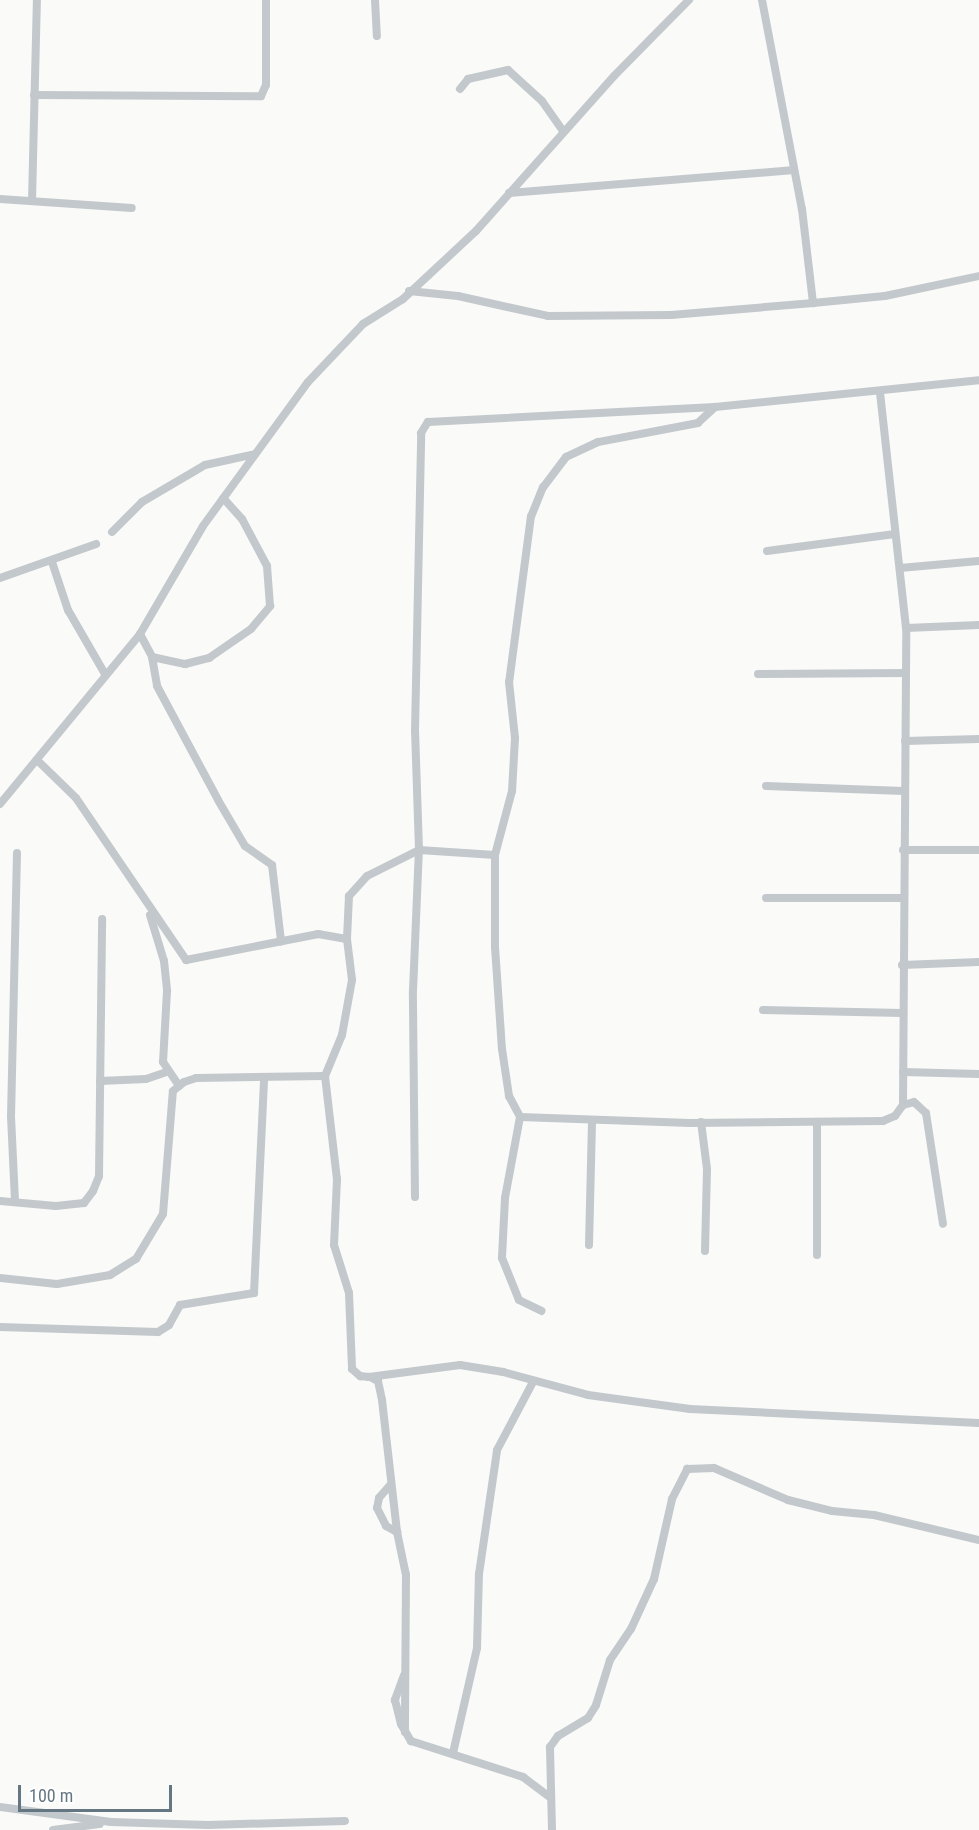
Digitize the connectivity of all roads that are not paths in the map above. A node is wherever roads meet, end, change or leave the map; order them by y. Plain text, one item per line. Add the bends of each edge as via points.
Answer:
1 (37, 0) edge
2 (266, 0) edge
3 (375, 0) edge
4 (689, 0) edge
5 (762, 0) edge
6 (377, 36) dead end
7 (460, 89) dead end
8 (34, 94) junction
9 (563, 131) junction
10 (794, 170) junction
11 (509, 193) junction
12 (0, 199) edge
13 (32, 201) junction
14 (132, 208) dead end
15 (979, 276) edge
16 (409, 291) junction
17 (813, 303) junction
18 (979, 380) edge
19 (880, 391) junction
20 (715, 407) junction
21 (255, 454) junction
22 (223, 498) junction
23 (112, 532) dead end
24 (895, 534) junction
25 (96, 544) dead end
26 (767, 551) dead end
27 (979, 561) edge
28 (52, 562) junction
29 (900, 568) junction
30 (0, 578) edge
31 (979, 625) edge
32 (906, 628) junction
33 (140, 634) junction
34 (152, 657) junction
35 (105, 674) junction
36 (758, 674) dead end
37 (906, 674) junction
38 (979, 740) edge
39 (905, 741) junction
40 (37, 760) junction
41 (766, 786) dead end
42 (904, 790) junction
43 (0, 804) edge
44 (419, 850) junction
45 (903, 850) junction
46 (979, 850) edge
47 (17, 853) dead end
48 (495, 855) junction
49 (143, 897) junction
50 (766, 898) dead end
51 (903, 898) junction
52 (102, 920) dead end
53 (346, 939) junction
54 (281, 941) junction
55 (979, 962) edge
56 (902, 965) junction
57 (763, 1010) dead end
58 (902, 1013) junction
59 (166, 1072) junction
60 (903, 1072) junction
61 (979, 1074) edge
62 (325, 1076) junction
63 (264, 1077) junction
64 (100, 1081) junction
65 (179, 1086) junction
66 (903, 1105) junction
67 (520, 1118) junction
68 (592, 1122) junction
69 (701, 1122) junction
70 (817, 1123) junction
71 (415, 1197) dead end
72 (0, 1201) edge
73 (15, 1201) junction
74 (943, 1224) dead end
75 (589, 1245) dead end
76 (705, 1251) dead end
77 (817, 1255) dead end
78 (0, 1278) edge
79 (542, 1311) dead end
80 (0, 1328) edge
81 (369, 1377) junction
82 (533, 1382) junction
83 (979, 1423) edge
84 (391, 1484) junction
85 (397, 1532) junction
86 (979, 1540) edge
87 (453, 1753) junction
88 (551, 1798) junction
89 (0, 1807) edge
90 (345, 1821) dead end
91 (111, 1822) junction
92 (53, 1830) edge
93 (552, 1830) edge

1 - 8 street
2 - 8 street via 266,85 261,96
3 - 6 street
4 - 9 street
5 - 10 street
7 - 9 street via 468,79 508,70 542,101
8 - 13 street
9 - 11 street
10 - 11 street
10 - 17 street
11 - 16 street via 476,231
12 - 13 street
13 - 14 street
15 - 17 street via 885,296
16 - 17 street via 458,296 549,316 671,315
16 - 21 street via 363,324 323,365
18 - 19 street
19 - 20 street via 807,395
19 - 24 street
20 - 44 street via 428,422 421,433 415,731
20 - 48 street via 698,423 598,442 566,457 543,487 531,516 525,552 509,682 515,738 512,791
21 - 22 street
21 - 23 street via 206,465 142,502
22 - 33 street
22 - 34 street via 242,519 267,566 270,606 251,629 209,658 185,664
24 - 26 street
24 - 29 street
25 - 28 street
27 - 29 street
28 - 30 street
28 - 35 street via 68,610
29 - 32 street
31 - 32 street
32 - 37 street
33 - 34 street
33 - 35 street
34 - 54 street via 157,686 218,800 245,846 272,865
35 - 40 street
36 - 37 street
37 - 39 street
38 - 39 street
39 - 42 street
40 - 43 street
40 - 49 street via 76,798
41 - 42 street
42 - 45 street
44 - 48 street
44 - 53 street via 357,883 349,896
44 - 71 street via 413,991
45 - 46 street
45 - 51 street
47 - 73 street via 11,1117
48 - 67 street via 501,1040 509,1096
49 - 54 street via 186,960
49 - 59 street via 164,961 167,990 162,1048
50 - 51 street
51 - 56 street
52 - 64 street
53 - 54 street via 318,934
53 - 62 street via 352,980 342,1035
55 - 56 street
56 - 58 street
57 - 58 street
58 - 60 street
59 - 64 street via 146,1079
59 - 65 street
60 - 61 street
60 - 66 street
62 - 63 street
62 - 81 street via 337,1179 334,1245 348,1293 349,1355 352,1369
63 - 65 street via 196,1078
63 - 80 street via 254,1293 180,1305 169,1325 158,1332
64 - 73 street via 99,1176 93,1191 84,1203 56,1206
65 - 78 street via 173,1091 163,1214 136,1259 110,1275 57,1284
66 - 70 street via 883,1121
66 - 74 street via 914,1102 926,1113
67 - 68 street
67 - 79 street via 505,1198 502,1258 519,1300
68 - 69 street
68 - 75 street
69 - 70 street
69 - 76 street via 707,1169
70 - 77 street
72 - 73 street
81 - 82 street via 460,1365
81 - 84 street via 378,1381
82 - 83 street via 588,1395 690,1409
82 - 87 street via 497,1450 479,1574 477,1648
84 - 85 street
84 - 85 street via 379,1498 377,1508 386,1526
85 - 87 street via 406,1575 405,1732 411,1741
86 - 88 street via 788,1500 714,1468 687,1469 672,1499 654,1579 631,1629 610,1660 596,1705 588,1718 558,1736 549,1747
87 - 88 street via 523,1777
88 - 93 street
89 - 91 street
90 - 91 street via 208,1825
91 - 92 street

